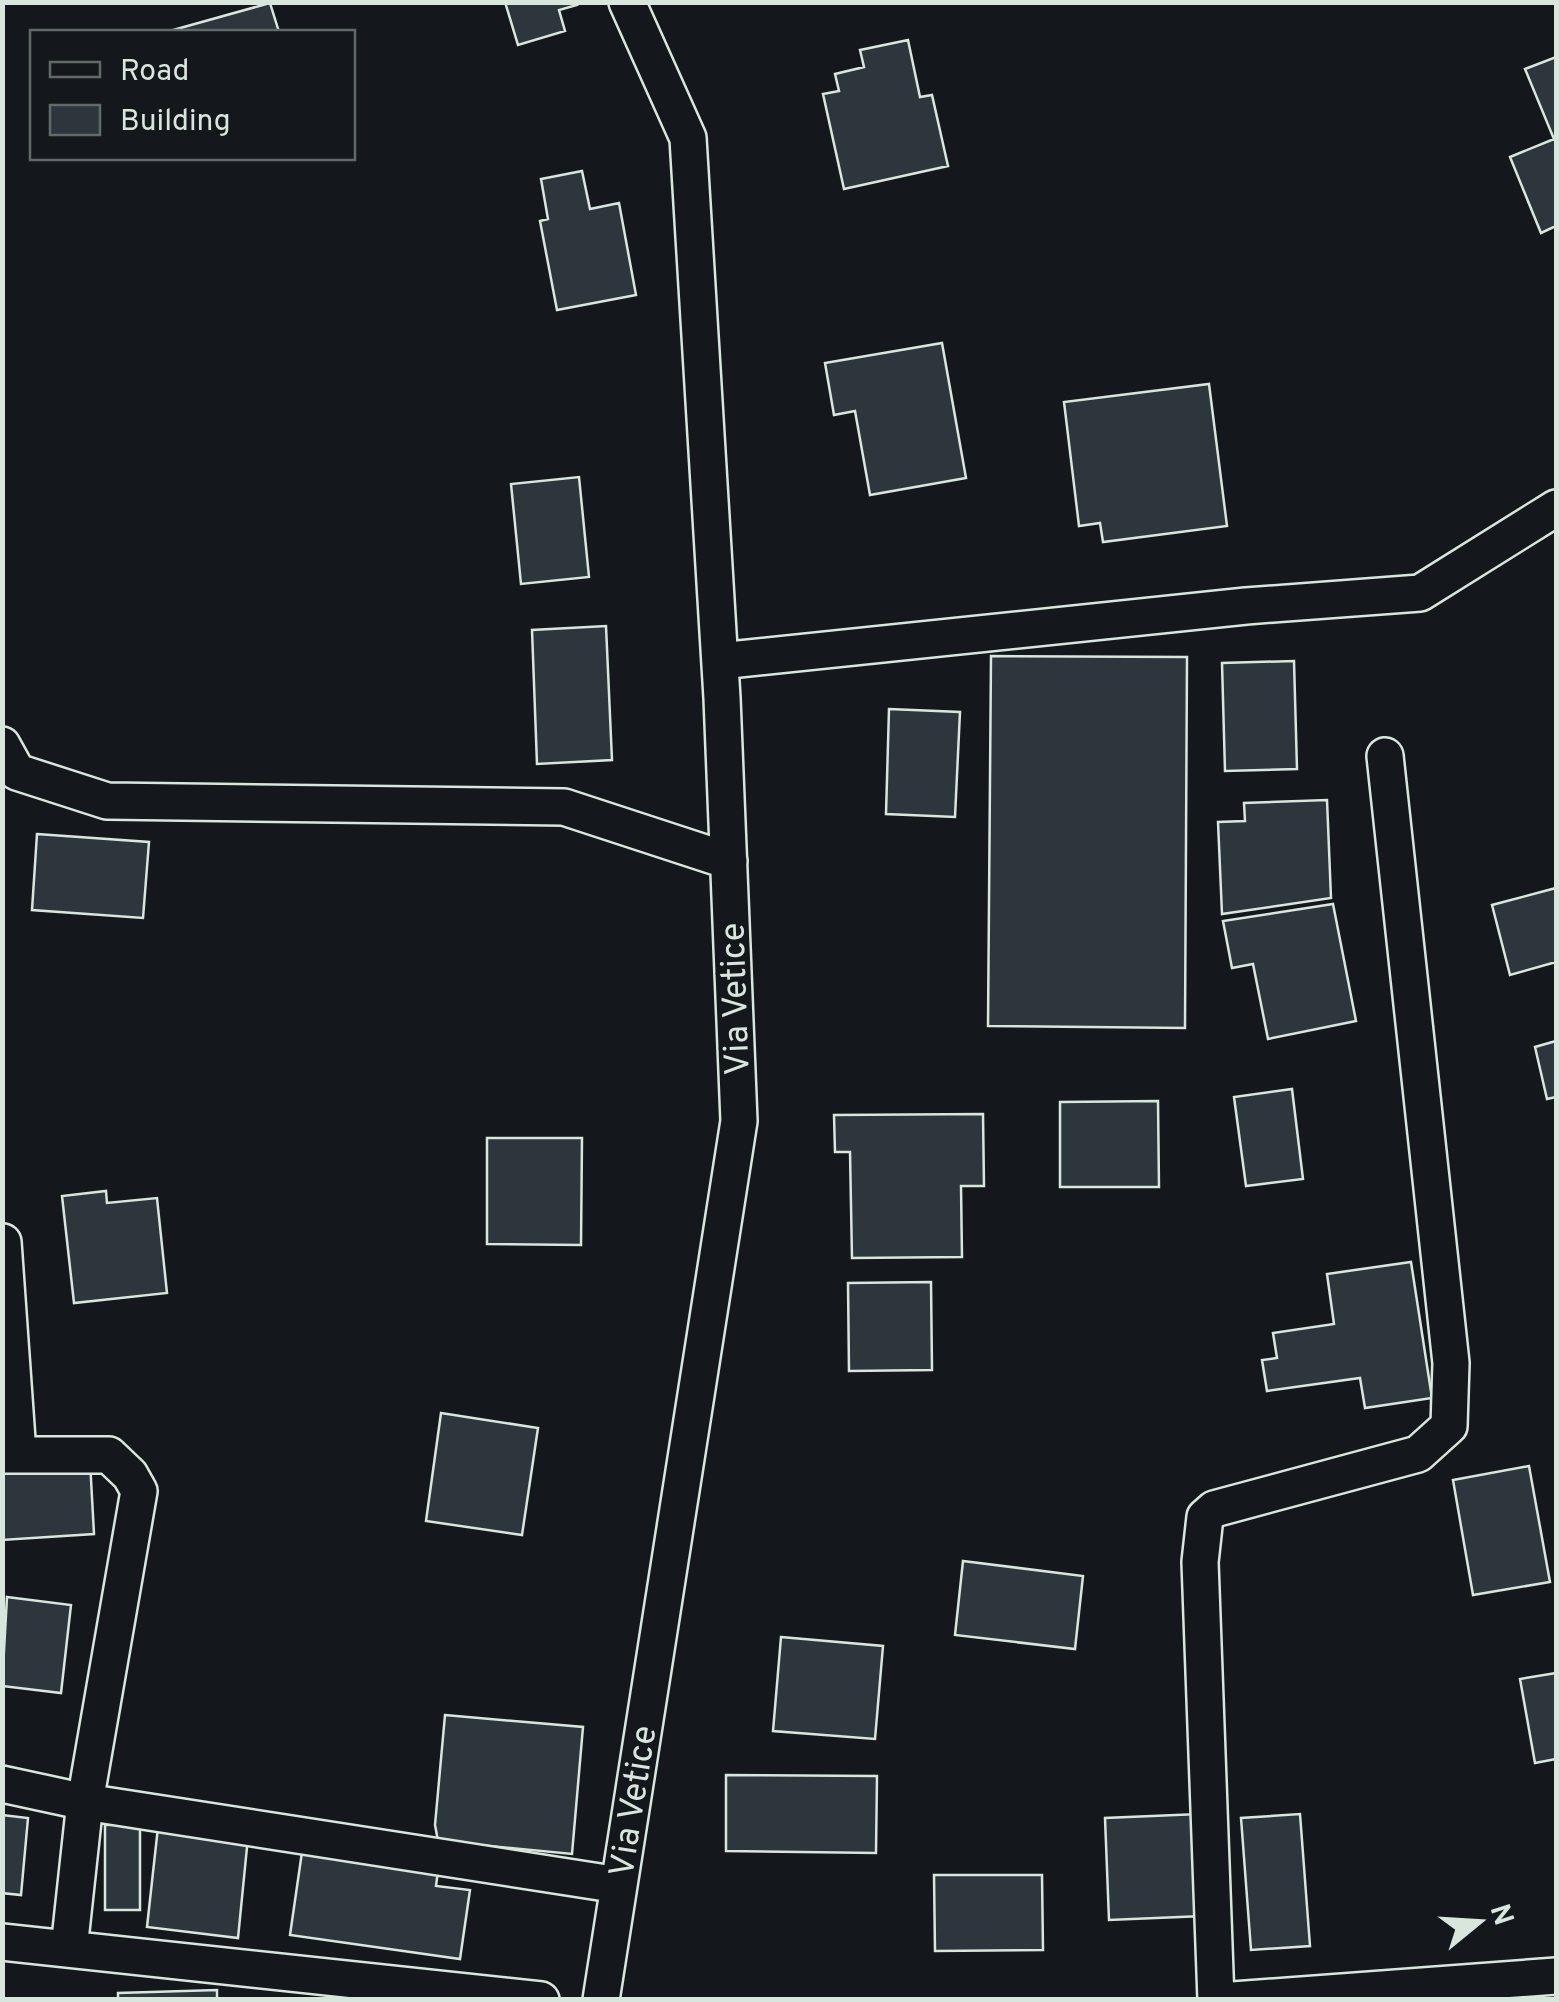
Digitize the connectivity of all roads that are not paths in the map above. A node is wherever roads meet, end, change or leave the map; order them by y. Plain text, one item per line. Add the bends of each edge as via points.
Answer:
1 (627, 2) edge
2 (1556, 508) edge
3 (720, 661) junction
4 (2, 744) edge
5 (1385, 756) dead end
6 (729, 861) junction
7 (3, 1242) edge
8 (10, 1455) edge
9 (2, 1784) edge
10 (85, 1802) junction
11 (619, 1885) junction
12 (2, 1942) edge
13 (69, 1950) junction
14 (1556, 1976) edge
15 (541, 2000) edge
16 (601, 2000) edge
17 (1216, 2000) edge
18 (1233, 2000) edge

1 - 3 street, Via Vetice via 688,138
2 - 3 street via 1420,594
3 - 6 street, Via Vetice
4 - 6 street via 17,772 106,801 564,807
5 - 17 street via 1451,1363 1449,1426 1418,1454 1214,1509 1205,1517 1200,1562
6 - 11 street, Via Vetice via 740,1121
7 - 8 street
8 - 10 street via 109,1455 139,1491
9 - 10 street
10 - 11 street
10 - 13 street
11 - 16 street, Via Vetice
12 - 13 street
13 - 15 street
14 - 18 street

